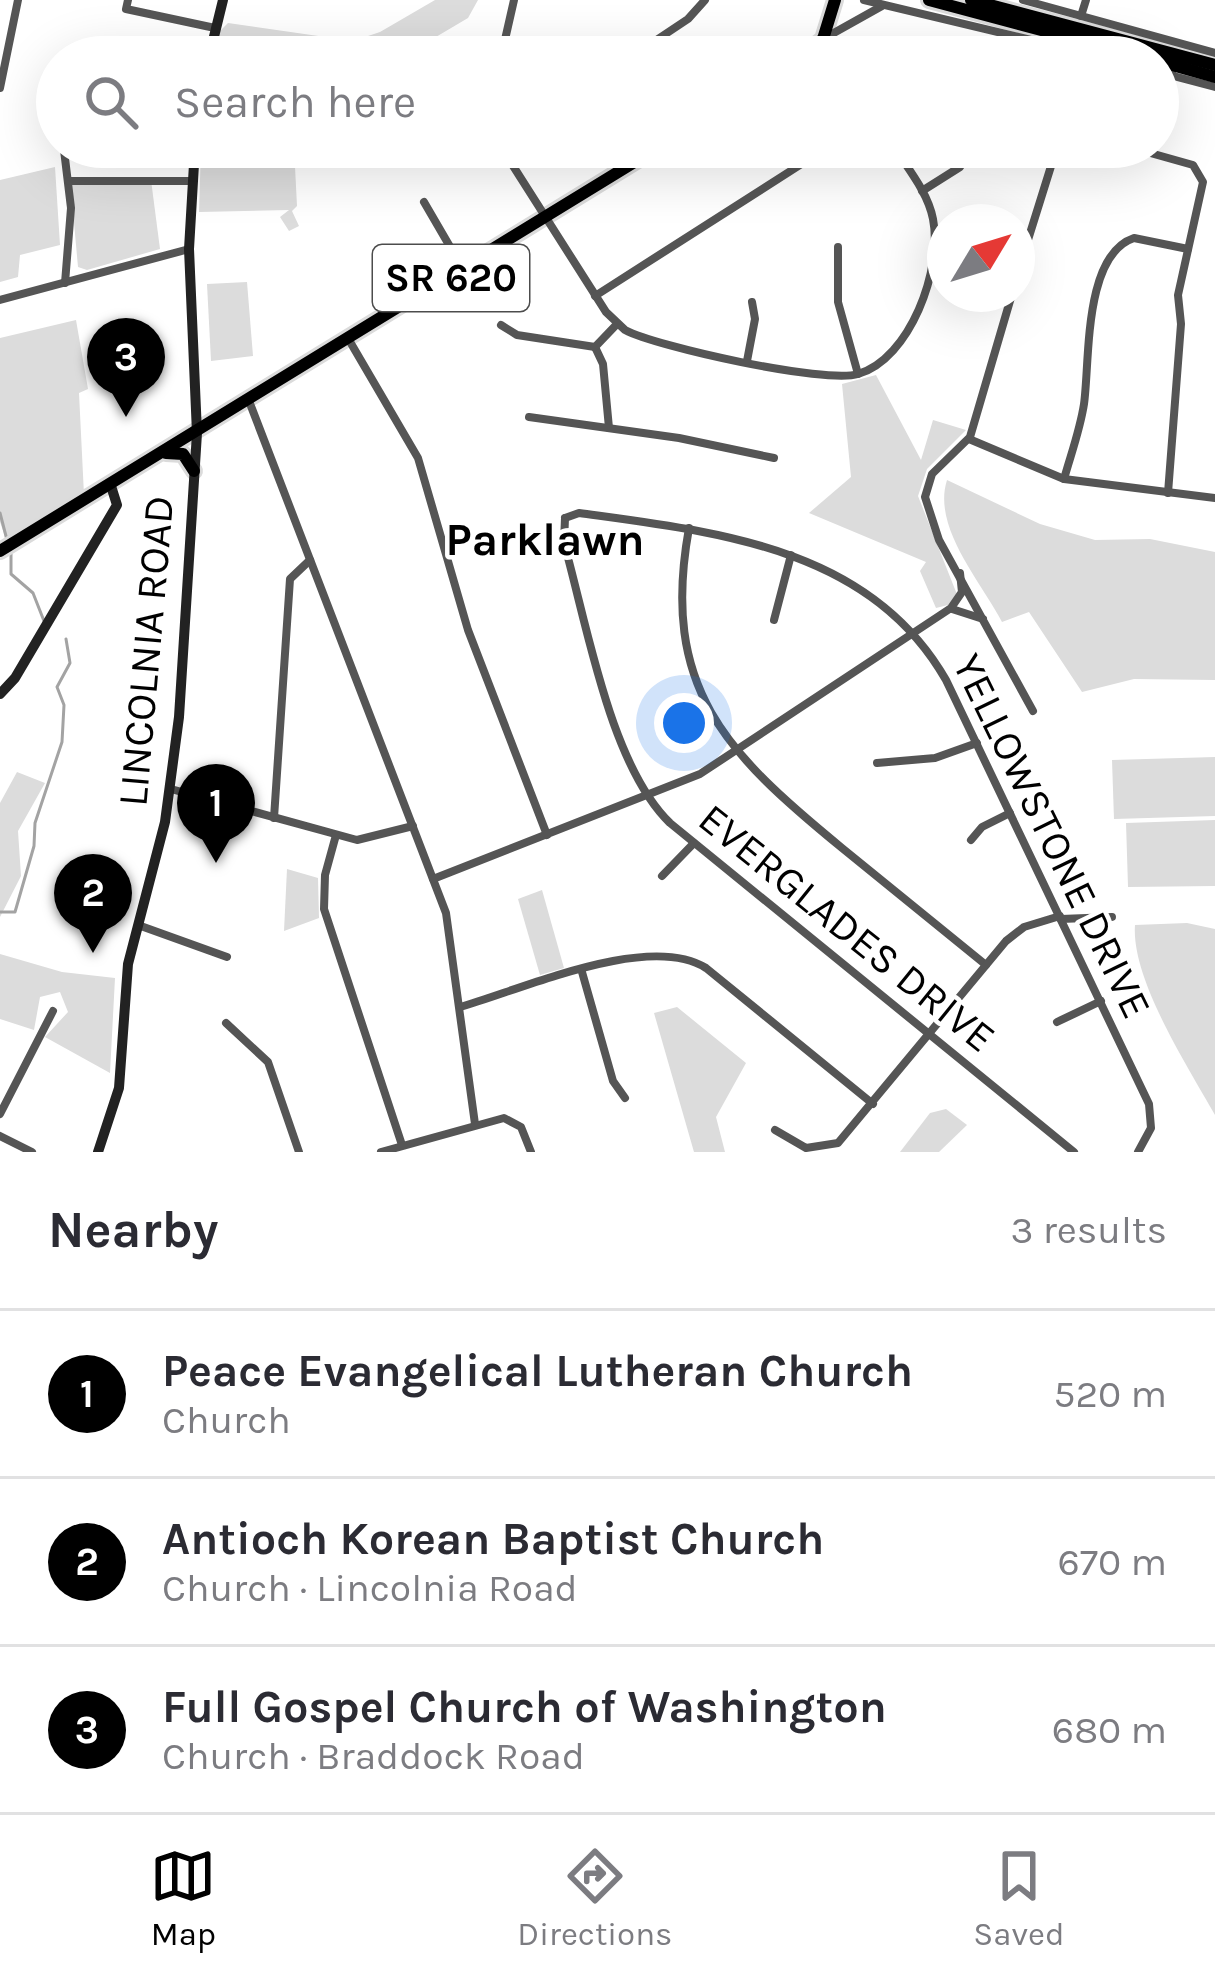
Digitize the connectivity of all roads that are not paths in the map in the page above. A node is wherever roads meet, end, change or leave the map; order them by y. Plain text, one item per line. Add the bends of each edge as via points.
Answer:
1 (18, 0) edge
2 (128, 0) edge
3 (223, 0) edge
4 (514, 0) edge
5 (705, 0) edge
6 (835, 0) edge
7 (864, 0) edge
8 (929, 0) edge
9 (971, 0) edge
10 (1023, 0) edge
11 (1072, 0) edge
12 (1086, 0) edge
13 (884, 5) junction
14 (1072, 21) junction
15 (215, 28) junction
16 (213, 36) edge
17 (506, 36) edge
18 (663, 36) edge
19 (824, 36) edge
20 (828, 36) edge
21 (1014, 36) edge
22 (1102, 36) edge
23 (1107, 36) edge
24 (1141, 36) edge
25 (1179, 44) edge
26 (1215, 52) edge
27 (1179, 65) edge
28 (1215, 65) edge
29 (1179, 66) edge
30 (1179, 68) edge
31 (1215, 77) edge
32 (1215, 87) edge
33 (0, 88) edge
34 (1179, 162) edge
35 (67, 168) edge
36 (194, 168) edge
37 (514, 168) edge
38 (626, 168) edge
39 (796, 168) edge
40 (907, 168) edge
41 (958, 168) edge
42 (1050, 168) edge
43 (69, 181) junction
44 (192, 181) junction
45 (922, 191) junction
46 (424, 202) dead end
47 (927, 204) edge
48 (1035, 210) edge
49 (547, 219) junction
50 (838, 247) dead end
51 (190, 249) junction
52 (1189, 249) junction
53 (464, 270) junction
54 (927, 277) edge
55 (65, 283) junction
56 (596, 296) junction
57 (0, 300) edge
58 (752, 302) dead end
59 (1007, 312) edge
60 (617, 324) junction
61 (501, 325) dead end
62 (349, 340) junction
63 (595, 347) junction
64 (747, 361) junction
65 (858, 374) junction
66 (249, 401) junction
67 (529, 417) dead end
68 (609, 428) junction
69 (196, 433) junction
70 (969, 439) junction
71 (159, 456) junction
72 (774, 458) dead end
73 (194, 471) junction
74 (1064, 479) junction
75 (111, 486) junction
76 (1168, 494) junction
77 (1215, 498) edge
78 (554, 509) dead end
79 (565, 518) junction
80 (689, 528) junction
81 (2, 552) edge
82 (791, 555) junction
83 (310, 560) junction
84 (960, 573) junction
85 (945, 611) junction
86 (774, 620) dead end
87 (990, 627) junction
88 (912, 631) junction
89 (0, 694) edge
90 (1033, 711) dead end
91 (977, 743) junction
92 (735, 751) junction
93 (877, 763) dead end
94 (171, 790) junction
95 (646, 797) junction
96 (1010, 813) junction
97 (274, 818) junction
98 (413, 826) junction
99 (336, 835) junction
100 (547, 835) junction
101 (971, 840) dead end
102 (694, 843) junction
103 (662, 876) dead end
104 (433, 879) junction
105 (1060, 917) junction
106 (1112, 917) dead end
107 (137, 925) junction
108 (226, 957) dead end
109 (986, 965) junction
110 (582, 972) junction
111 (1101, 1001) junction
112 (460, 1007) junction
113 (53, 1011) dead end
114 (1057, 1022) dead end
115 (226, 1023) dead end
116 (930, 1035) junction
117 (625, 1098) dead end
118 (873, 1104) junction
119 (0, 1114) edge
120 (475, 1124) junction
121 (775, 1130) dead end
122 (0, 1136) edge
123 (402, 1145) junction
124 (32, 1152) edge
125 (98, 1152) edge
126 (299, 1152) edge
127 (381, 1152) edge
128 (531, 1152) edge
129 (1074, 1152) edge
130 (1138, 1152) edge

1 - 33 street
2 - 15 street via 126,9 140,14
3 - 15 main road
4 - 17 street
5 - 18 street
6 - 19 main road
7 - 13 street
8 - 14 main road
9 - 14 main road
10 - 14 street
11 - 14 street
12 - 14 street
13 - 20 street
13 - 21 street
14 - 22 main road
14 - 23 main road
14 - 24 street
15 - 16 main road
25 - 26 street
27 - 28 main road
29 - 31 main road
30 - 32 street
34 - 52 street via 1201,172 1204,182
35 - 43 street
36 - 44 main road, LINCOLNIA ROAD
37 - 49 street
38 - 49 main road, SR 620
39 - 56 street
40 - 45 street
41 - 45 street
42 - 48 street
43 - 44 street
43 - 55 street
44 - 51 main road, LINCOLNIA ROAD
45 - 47 street
46 - 53 street
49 - 53 main road, SR 620
49 - 56 street
50 - 65 street via 838,302
51 - 55 street
51 - 69 main road, LINCOLNIA ROAD
52 - 74 street via 1133,238 1110,255 1087,336 1084,401
52 - 76 street via 1178,295
53 - 62 main road, SR 620
54 - 65 street via 910,331 888,358
55 - 57 street
56 - 60 street
58 - 64 street
59 - 70 street
60 - 63 street
60 - 64 street via 645,339
61 - 63 street
62 - 66 main road, SR 620
62 - 100 street via 418,458 468,630
63 - 68 street
64 - 65 street via 823,377
66 - 69 main road, SR 620
66 - 83 street
67 - 68 street
68 - 72 street
69 - 71 main road, SR 620
69 - 73 main road, LINCOLNIA ROAD
70 - 74 street
70 - 84 street via 926,487 934,529
71 - 73 main road via 179,452
71 - 75 main road, SR 620
73 - 94 main road, LINCOLNIA ROAD
74 - 76 street
75 - 81 main road, SR 620
75 - 89 main road via 117,505
76 - 77 street
78 - 79 street
79 - 80 street, YELLOWSTONE DRIVE via 579,513
79 - 95 street, EVERGLADES DRIVE via 564,543 611,707
80 - 82 street, YELLOWSTONE DRIVE
80 - 92 street via 681,625 705,701
82 - 86 street
82 - 88 street, YELLOWSTONE DRIVE via 858,586
83 - 97 street via 290,579
83 - 98 street
84 - 85 street via 959,598
84 - 87 street
85 - 87 street via 968,610
85 - 88 street
87 - 90 street
88 - 91 street, YELLOWSTONE DRIVE
88 - 92 street
91 - 93 street via 935,758
91 - 96 street, YELLOWSTONE DRIVE
92 - 95 street
92 - 109 street
94 - 97 street
94 - 107 main road, LINCOLNIA ROAD
95 - 100 street
95 - 102 street, EVERGLADES DRIVE
96 - 101 street
96 - 105 street, YELLOWSTONE DRIVE
97 - 99 street
98 - 99 street via 367,840
98 - 104 street
99 - 123 street via 324,909
100 - 104 street
102 - 103 street
102 - 116 street, EVERGLADES DRIVE
104 - 112 street via 451,931
105 - 106 street
105 - 109 street via 1024,927
105 - 111 street, YELLOWSTONE DRIVE
107 - 108 street
107 - 125 main road, LINCOLNIA ROAD via 119,1088
109 - 116 street
110 - 112 street
110 - 117 street
110 - 118 street via 656,953 698,963
111 - 114 street
111 - 130 street, YELLOWSTONE DRIVE via 1151,1112
112 - 120 street
113 - 119 street
115 - 126 street via 268,1062
116 - 118 street
116 - 129 street, EVERGLADES DRIVE
118 - 121 street via 846,1137 822,1149 798,1146
120 - 123 street
120 - 128 street via 513,1121
122 - 124 street
123 - 127 street

